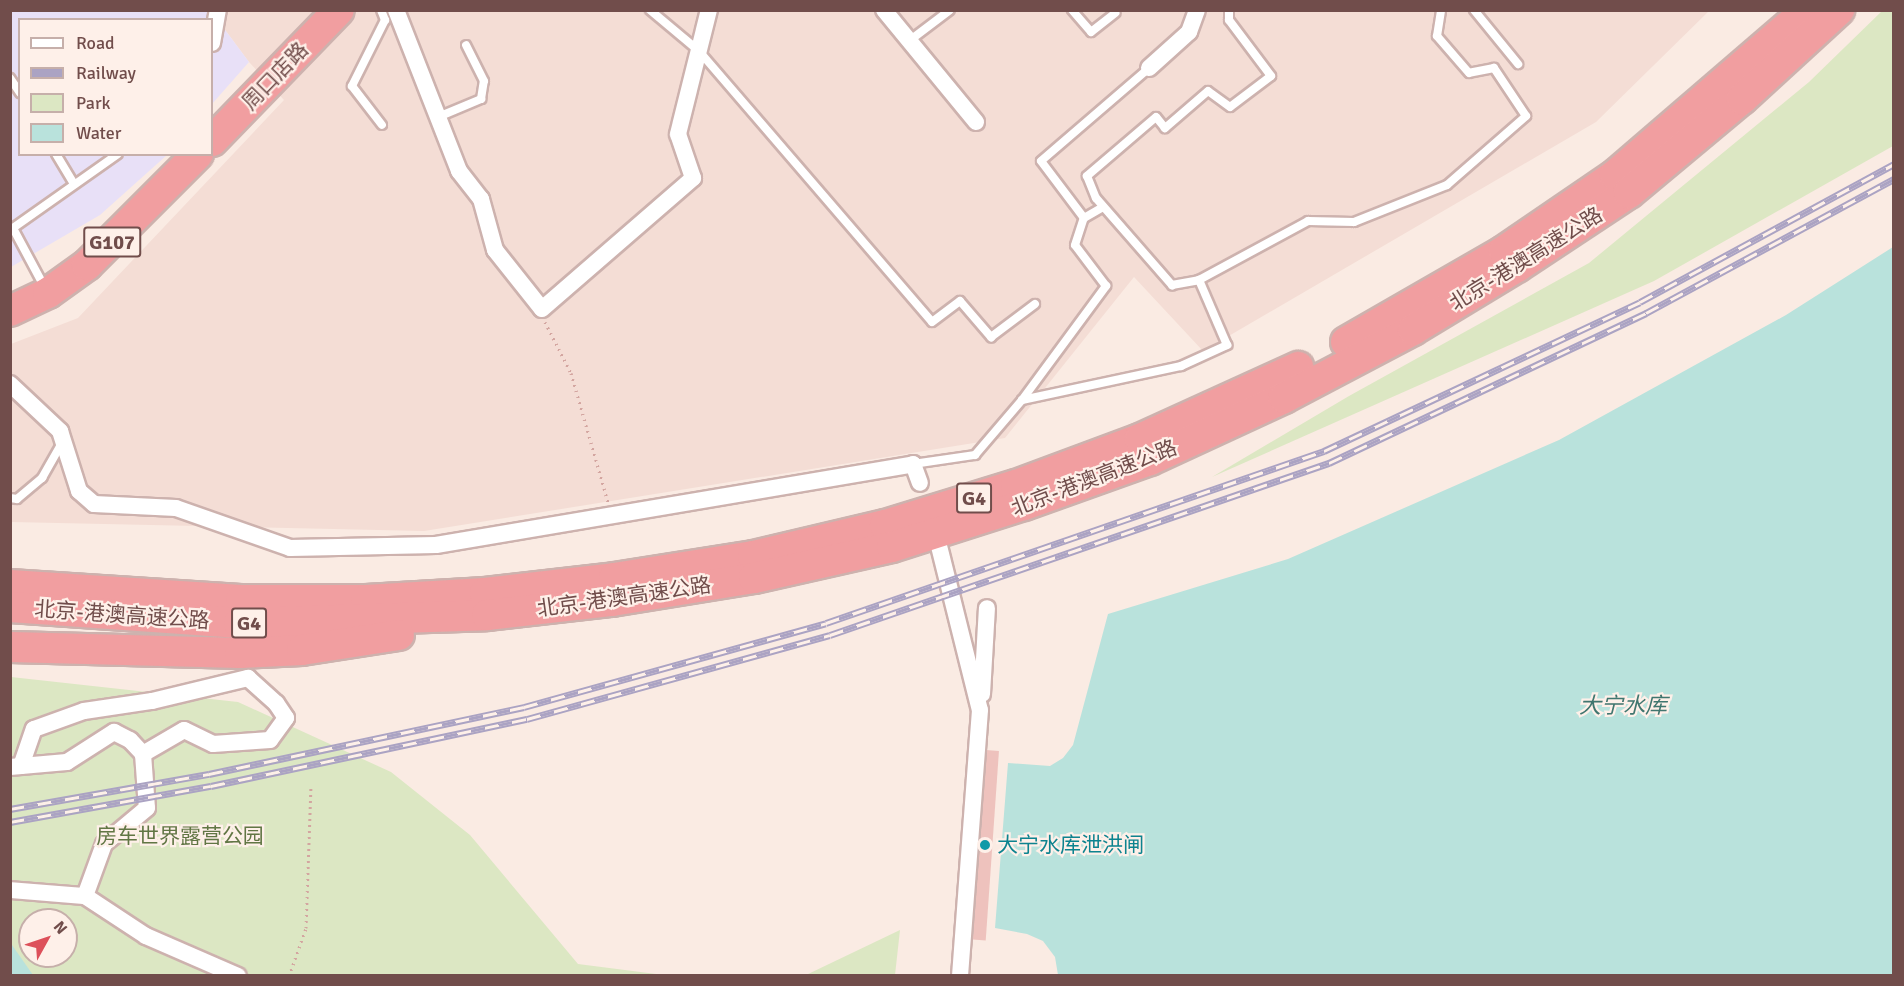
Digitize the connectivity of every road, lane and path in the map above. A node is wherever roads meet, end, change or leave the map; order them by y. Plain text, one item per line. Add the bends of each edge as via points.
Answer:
1 (218, 10) edge
2 (339, 10) edge
3 (381, 10) edge
4 (396, 10) edge
5 (650, 10) edge
6 (709, 10) edge
7 (884, 10) edge
8 (950, 10) edge
9 (1072, 10) edge
10 (1197, 10) edge
11 (1229, 10) edge
12 (1442, 10) edge
13 (1474, 10) edge
14 (1807, 10) edge
15 (1839, 10) edge
16 (1115, 12) dead end
17 (213, 38) edge
18 (909, 41) junction
19 (466, 45) dead end
20 (699, 51) junction
21 (1518, 64) dead end
22 (1149, 68) joint
23 (438, 117) junction
24 (976, 122) dead end
25 (382, 125) dead end
26 (213, 140) edge
27 (57, 156) edge
28 (115, 156) edge
29 (196, 156) edge
30 (74, 184) junction
31 (1103, 207) junction
32 (1084, 218) junction
33 (1199, 280) junction
34 (48, 293) junction
35 (1035, 304) dead end
36 (542, 309) junction
37 (10, 311) edge
38 (10, 384) edge
39 (1023, 400) junction
40 (63, 441) junction
41 (913, 464) junction
42 (920, 483) dead end
43 (10, 498) edge
44 (613, 515) junction
45 (939, 546) dead end
46 (10, 585) edge
47 (10, 607) edge
48 (987, 608) dead end
49 (487, 615) junction
50 (10, 647) edge
51 (981, 710) junction
52 (143, 754) junction
53 (16, 767) edge
54 (311, 785) dead end
55 (10, 890) edge
56 (85, 896) junction
57 (238, 975) edge
58 (289, 975) edge
59 (960, 975) edge

1 - 17 street
2 - 26 highway, 周口店路
3 - 25 lane via 385,20 352,86
4 - 23 street
5 - 20 lane
6 - 20 street
7 - 18 street
8 - 18 lane
9 - 16 lane via 1091,32
10 - 22 street via 1189,32
11 - 31 lane via 1229,20 1271,76 1230,107 1208,91 1165,128 1156,117 1087,176
12 - 33 lane via 1437,36 1469,73 1494,68 1526,116 1447,185 1354,222 1308,221
13 - 21 lane
14 - 46 highway, 北京-港澳高速公路 / G4 via 1615,175 1504,251 1273,380 1140,439 1016,485 885,525 753,556 485,593 366,600 241,600
15 - 49 highway, 北京-港澳高速公路 / G4 via 1742,99 1629,193 1517,267 1413,330 1284,398 1150,460 1024,506 892,547 754,578 612,601
18 - 24 street
19 - 23 lane via 484,81 481,99
20 - 35 lane via 932,322 960,301 991,337
20 - 36 street via 678,134 693,178
22 - 32 lane via 1041,161
23 - 36 street via 459,171 481,200 495,250
27 - 30 lane
28 - 30 lane
29 - 34 highway, G107 via 126,229
30 - 34 lane via 13,228
31 - 32 lane
31 - 33 lane via 1172,285
32 - 39 lane via 1075,245 1106,286
33 - 39 lane via 1227,345 1180,366
34 - 37 highway, G107
36 - 44 path via 571,373
38 - 40 street via 60,431
39 - 41 lane via 975,455
40 - 43 lane via 42,478 17,499
40 - 44 street via 79,492 94,504 176,508 290,548 436,545
41 - 42 street
41 - 44 street
45 - 51 street
47 - 49 highway, 北京-港澳高速公路 / G4 via 238,623
48 - 51 street
49 - 50 highway via 369,642 302,650 240,653
51 - 59 street
52 - 53 street via 130,740 114,732 67,762
52 - 53 street via 184,730 213,744 270,740 286,718 276,703 248,678 152,701 84,711 34,729
52 - 56 street via 147,808 104,844
54 - 58 path via 306,928
55 - 56 street
56 - 57 street via 146,936

